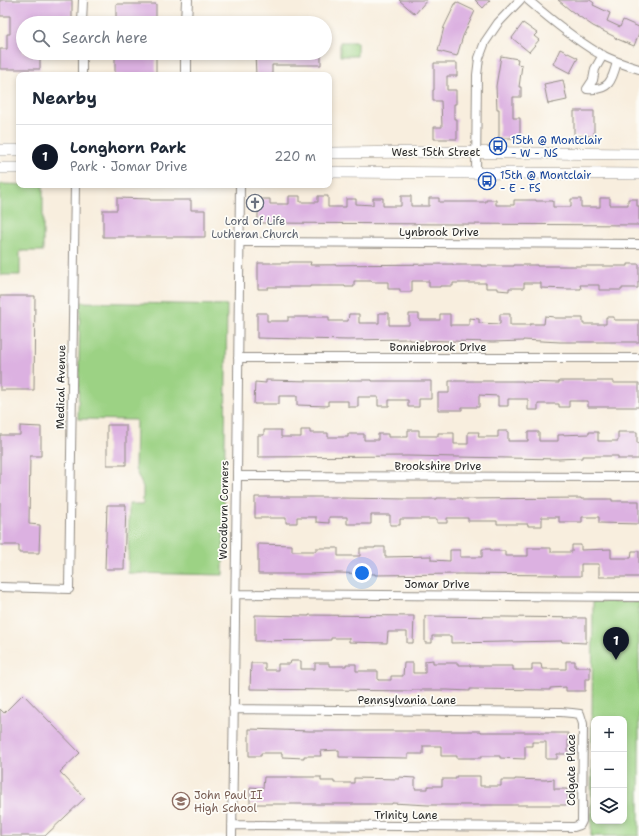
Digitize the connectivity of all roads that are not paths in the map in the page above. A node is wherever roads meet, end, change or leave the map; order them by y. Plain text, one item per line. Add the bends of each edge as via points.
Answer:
1 (83, 0) edge
2 (187, 0) edge
3 (520, 0) edge
4 (528, 0) edge
5 (82, 16) edge
6 (186, 16) edge
7 (603, 55) junction
8 (82, 60) edge
9 (186, 60) edge
10 (618, 62) junction
11 (639, 69) edge
12 (82, 72) edge
13 (186, 72) edge
14 (0, 150) edge
15 (16, 150) edge
16 (476, 152) junction
17 (332, 153) edge
18 (639, 154) edge
19 (0, 168) edge
20 (16, 168) edge
21 (332, 172) edge
22 (476, 173) junction
23 (639, 174) edge
24 (74, 188) edge
25 (240, 188) edge
26 (240, 242) junction
27 (639, 244) edge
28 (238, 358) junction
29 (639, 358) edge
30 (237, 476) junction
31 (639, 478) edge
32 (0, 587) edge
33 (235, 594) junction
34 (639, 597) edge
35 (233, 709) junction
36 (580, 714) joint
37 (232, 825) junction
38 (580, 825) joint
39 (232, 836) edge

1 - 5 street
2 - 6 street
3 - 16 street via 498,23 485,42 479,58
4 - 7 street via 559,26
7 - 10 street
7 - 10 street via 587,89 603,88 613,77
8 - 12 street
9 - 13 street
10 - 11 street
14 - 15 main road
16 - 17 main road, West 15th Street
16 - 18 main road, West 15th Street
16 - 22 street
19 - 20 main road
21 - 22 main road, West 15th Street
22 - 23 main road, West 15th Street
24 - 32 street, Medical Avenue via 69,589
25 - 26 street, Woodburn Corners
26 - 27 street, Lynbrook Drive
26 - 28 street, Woodburn Corners
28 - 29 street, Bonniebrook Drive
28 - 30 street, Woodburn Corners
30 - 31 street, Brookshire Drive
30 - 33 street, Woodburn Corners
33 - 34 street, Jomar Drive
33 - 35 street, Woodburn Corners
35 - 36 street, Pennsylvania Lane
35 - 37 street, Woodburn Corners
36 - 38 street, Colgate Place via 583,724
37 - 38 street, Trinity Lane
37 - 39 street, Woodburn Corners

